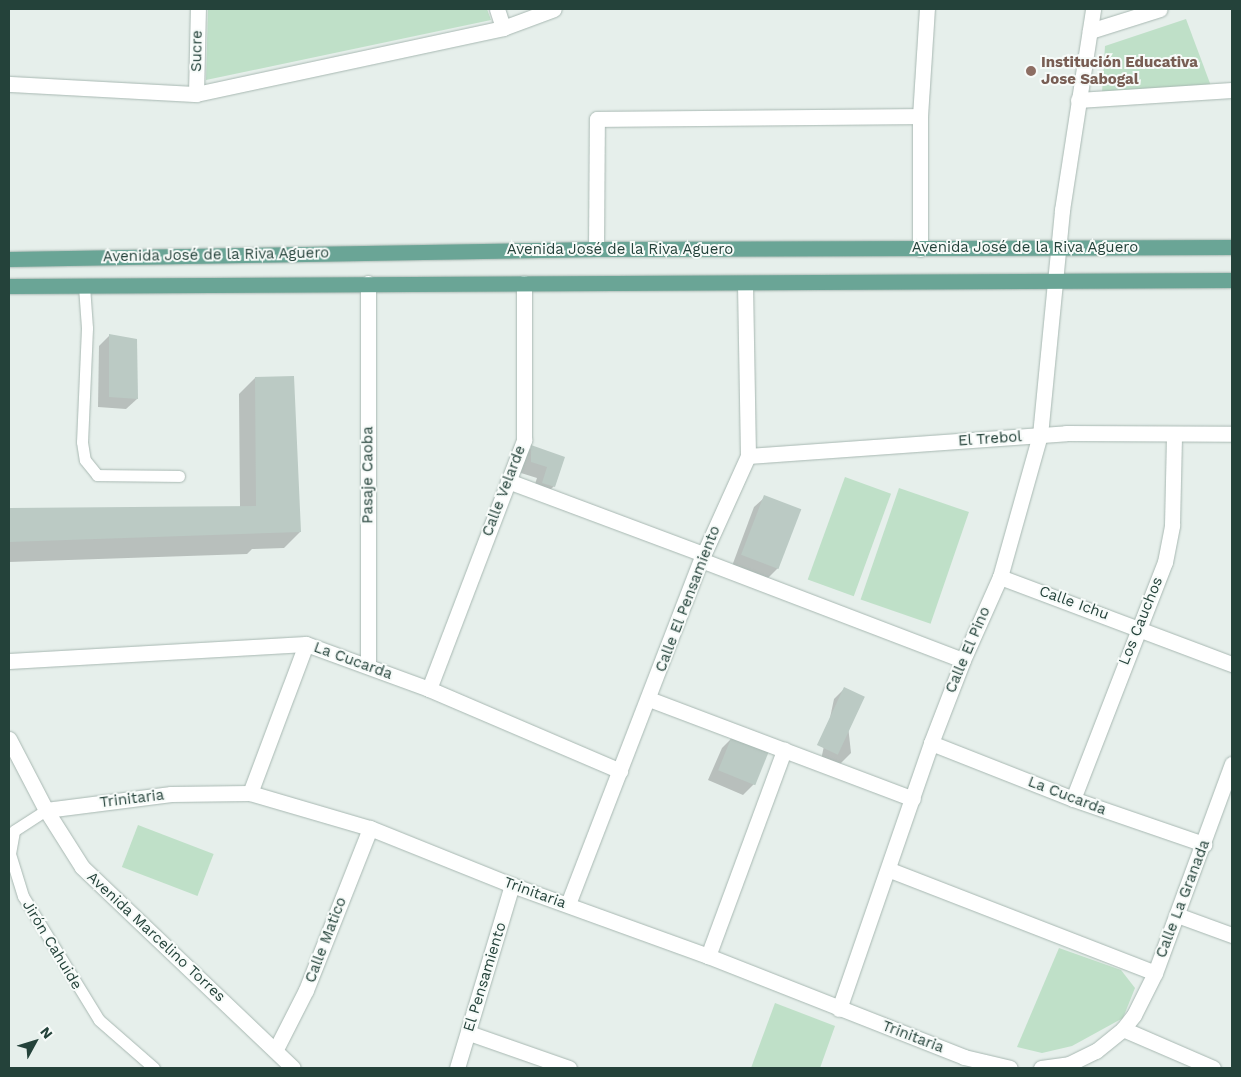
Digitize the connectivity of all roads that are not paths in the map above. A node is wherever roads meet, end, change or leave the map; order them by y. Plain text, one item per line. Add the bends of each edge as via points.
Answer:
1 (198, 9) edge
2 (497, 9) edge
3 (554, 9) edge
4 (926, 9) edge
5 (1093, 9) edge
6 (1160, 9) edge
7 (503, 28) junction
8 (1090, 31) junction
9 (9, 84) edge
10 (1232, 90) edge
11 (196, 94) junction
12 (1078, 100) junction
13 (920, 116) junction
14 (1059, 247) junction
15 (1232, 247) edge
16 (920, 249) junction
17 (596, 250) junction
18 (9, 259) edge
19 (1232, 280) edge
20 (1055, 281) junction
21 (524, 282) junction
22 (368, 283) junction
23 (745, 283) junction
24 (9, 286) edge
25 (84, 286) junction
26 (1232, 434) edge
27 (1040, 435) junction
28 (1174, 435) junction
29 (748, 456) junction
30 (179, 476) dead end
31 (508, 481) junction
32 (702, 557) junction
33 (1000, 577) junction
34 (1138, 626) junction
35 (306, 644) junction
36 (963, 660) junction
37 (9, 661) edge
38 (1232, 664) edge
39 (368, 666) junction
40 (429, 689) junction
41 (649, 699) junction
42 (9, 739) edge
43 (931, 743) junction
44 (784, 750) junction
45 (1232, 764) edge
46 (620, 771) junction
47 (1229, 783) edge
48 (250, 793) junction
49 (913, 799) junction
50 (1074, 800) junction
51 (46, 810) junction
52 (370, 828) junction
53 (1204, 844) junction
54 (890, 870) junction
55 (512, 885) junction
56 (568, 904) junction
57 (1177, 915) junction
58 (1232, 935) edge
59 (708, 956) junction
60 (1155, 973) junction
61 (839, 1009) junction
62 (1123, 1029) junction
63 (469, 1033) junction
64 (276, 1050) junction
65 (962, 1062) edge
66 (154, 1068) edge
67 (294, 1068) edge
68 (457, 1068) edge
69 (569, 1068) edge
70 (1010, 1068) edge
71 (1041, 1068) edge
72 (1213, 1068) edge

1 - 11 street, Sucre
2 - 7 street
3 - 7 street
4 - 13 street
5 - 8 street, Calle El Pino
6 - 8 street
7 - 11 street
8 - 12 street, Calle El Pino
9 - 11 street
10 - 12 street
12 - 14 street, Calle El Pino
13 - 16 street
13 - 17 street via 597,119
14 - 15 main road, Avenida José de la Riva Aguero
14 - 16 main road, Avenida José de la Riva Aguero
14 - 20 street, Calle El Pino
16 - 17 main road, Avenida José de la Riva Aguero
17 - 18 main road, Avenida José de la Riva Aguero
19 - 20 main road, Avenida José de la Riva Aguero
20 - 23 main road, Avenida José de la Riva Aguero
20 - 27 street, Calle El Pino
21 - 22 main road, Avenida José de la Riva Aguero
21 - 23 main road, Avenida José de la Riva Aguero
21 - 31 street, Calle Velarde via 524,440
22 - 25 main road, Avenida José de la Riva Aguero
22 - 39 street, Pasaje Caoba
23 - 29 street, Calle El Pensamiento
24 - 25 main road, Avenida José de la Riva Aguero
25 - 30 lane via 87,328 82,442 85,460 97,474
26 - 28 street, El Trebol
27 - 28 street, El Trebol
27 - 29 street, El Trebol
27 - 33 street, Calle El Pino
28 - 34 street, Los Cauchos via 1172,525 1164,562
29 - 32 street, Calle El Pensamiento
31 - 32 street
31 - 40 street, Calle Velarde
32 - 36 street
32 - 41 street, Calle El Pensamiento
33 - 34 street, Calle Ichu
33 - 36 street, Calle El Pino
34 - 38 street, Calle Ichu
34 - 50 street, Los Cauchos
35 - 37 street, La Cucarda
35 - 39 street, La Cucarda
35 - 48 street
36 - 43 street, Calle El Pino
39 - 40 street, La Cucarda
40 - 46 street, La Cucarda
41 - 44 street
41 - 46 street, Calle El Pensamiento
42 - 51 street, Avenida Marcelino Torres
43 - 49 street, Calle El Pino
43 - 50 street, La Cucarda
44 - 49 street
44 - 59 street
45 - 47 street, Calle La Granada
46 - 56 street, Calle El Pensamiento
47 - 53 street, Calle La Granada
48 - 51 street, Trinitaria via 171,794
48 - 52 street, Trinitaria
49 - 54 street, Calle El Pino
50 - 53 street, La Cucarda
51 - 64 street, Avenida Marcelino Torres via 82,867 128,914
51 - 66 lane, Jirón Cahuide via 14,831 10,854 23,896 99,1020
52 - 55 street, Trinitaria
52 - 64 street, Calle Matico via 306,990
53 - 57 street, Calle La Granada
54 - 60 street
54 - 61 street, Calle El Pino
55 - 56 street, Trinitaria
55 - 63 street, El Pensamiento
56 - 59 street, Trinitaria
57 - 58 street
57 - 60 street, Calle La Granada
59 - 61 street, Trinitaria
60 - 62 street, Calle La Granada via 1134,1015
61 - 65 street, Trinitaria
62 - 71 street via 1096,1051 1069,1064
62 - 72 street
63 - 68 street, El Pensamiento
63 - 69 street
64 - 67 street, Avenida Marcelino Torres
65 - 70 street, Trinitaria

